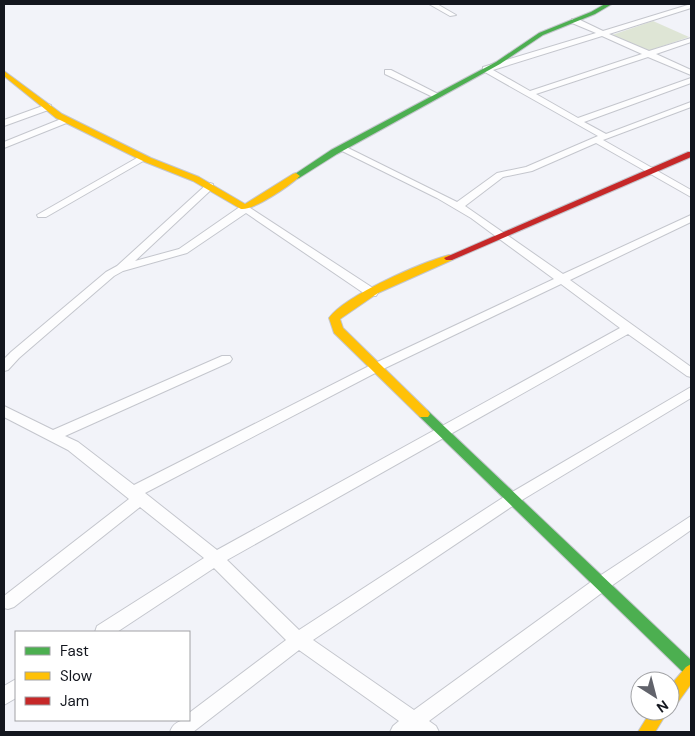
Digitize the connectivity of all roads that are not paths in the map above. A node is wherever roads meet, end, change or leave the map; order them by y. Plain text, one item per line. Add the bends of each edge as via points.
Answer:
1 (432, 4) edge
2 (609, 4) edge
3 (691, 6) edge
4 (452, 15) dead end
5 (575, 21) junction
6 (604, 34) junction
7 (691, 40) edge
8 (650, 54) junction
9 (486, 69) junction
10 (388, 72) dead end
11 (4, 73) edge
12 (691, 73) edge
13 (691, 80) edge
14 (529, 94) junction
15 (436, 95) junction
16 (691, 104) edge
17 (48, 107) junction
18 (66, 120) junction
19 (578, 121) junction
20 (4, 123) edge
21 (601, 138) junction
22 (4, 145) edge
23 (341, 148) junction
24 (691, 154) edge
25 (142, 158) junction
26 (651, 171) junction
27 (210, 186) junction
28 (691, 194) edge
29 (458, 206) junction
30 (245, 208) junction
31 (42, 215) dead end
32 (691, 218) edge
33 (503, 235) junction
34 (120, 269) junction
35 (563, 280) junction
36 (372, 293) junction
37 (629, 328) junction
38 (226, 359) dead end
39 (4, 367) edge
40 (377, 367) junction
41 (691, 373) edge
42 (691, 392) edge
43 (4, 411) edge
44 (442, 430) junction
45 (54, 435) junction
46 (137, 495) junction
47 (512, 499) junction
48 (691, 522) edge
49 (215, 559) junction
50 (601, 584) junction
51 (8, 602) dead end
52 (105, 631) edge
53 (300, 639) junction
54 (691, 671) edge
55 (680, 685) edge
56 (15, 689) edge
57 (4, 696) edge
58 (415, 720) junction
59 (653, 721) edge
60 (179, 732) edge
61 (399, 732) edge
62 (430, 732) edge
63 (646, 732) edge

1 - 4 street
2 - 5 street
3 - 6 street
5 - 6 street
5 - 9 street via 541,34
6 - 8 street
6 - 9 street
7 - 8 street
8 - 12 street
8 - 14 street
9 - 14 street
9 - 15 street
10 - 15 street
11 - 17 street
13 - 19 street
14 - 19 street
15 - 23 street
16 - 21 street
17 - 18 street
17 - 20 street
18 - 22 street
18 - 25 street
19 - 21 street
21 - 26 street
21 - 29 street via 529,170 500,175
23 - 29 street
23 - 30 street
24 - 26 street
25 - 27 street
25 - 31 street
26 - 28 street
26 - 33 street
27 - 30 street
27 - 34 street
29 - 33 street
30 - 34 street via 183,251
30 - 36 street
32 - 35 street
33 - 35 street
33 - 36 street
34 - 39 street via 103,279
35 - 37 street
35 - 40 street
36 - 40 street via 342,311 334,322 338,330
37 - 41 street
37 - 44 street
38 - 45 street
40 - 44 street
40 - 46 street
42 - 47 street
43 - 45 street
44 - 47 street
44 - 49 street
45 - 46 street
46 - 49 street
46 - 51 street
47 - 50 street
47 - 53 street
48 - 50 street
49 - 52 street
49 - 53 street via 286,631
50 - 54 street
50 - 58 street
53 - 58 street
53 - 60 street
54 - 55 street
56 - 57 street
58 - 61 street
58 - 62 street
59 - 63 street

